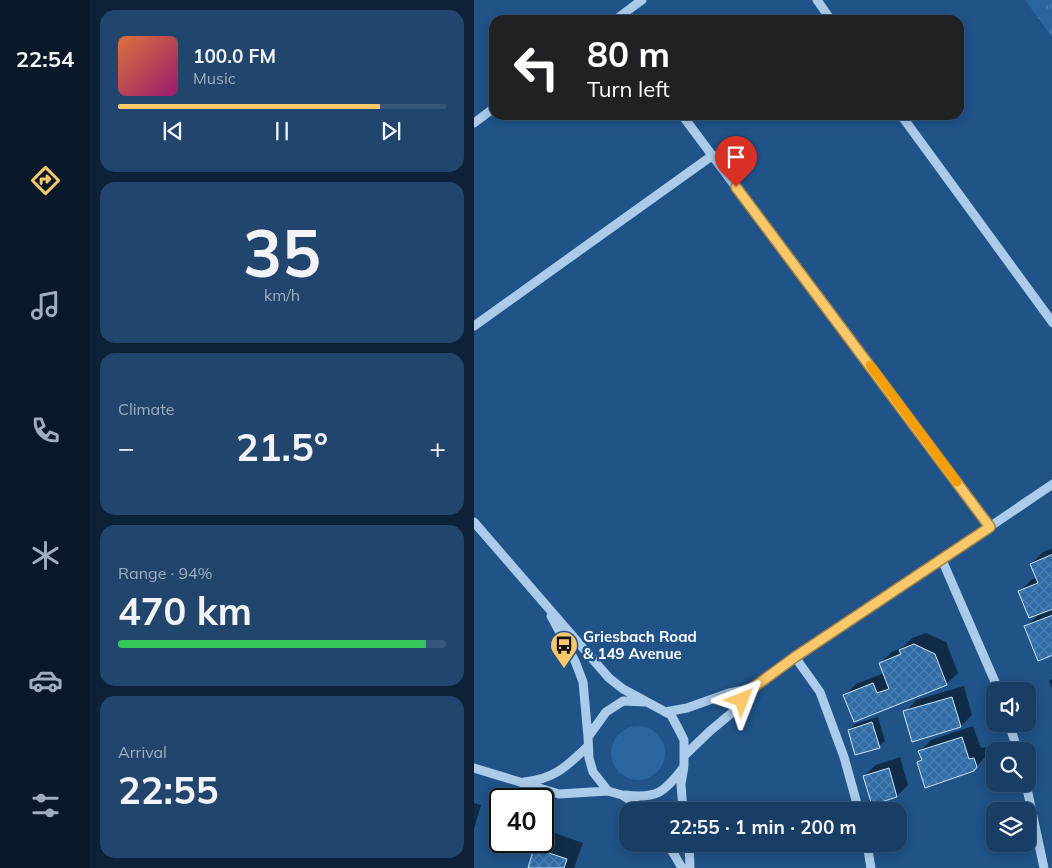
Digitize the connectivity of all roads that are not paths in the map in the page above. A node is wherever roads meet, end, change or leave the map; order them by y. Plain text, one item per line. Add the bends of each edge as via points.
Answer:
1 (642, 0) edge
2 (817, 0) edge
3 (622, 15) edge
4 (828, 15) edge
5 (489, 112) edge
6 (686, 120) edge
7 (904, 120) edge
8 (474, 123) edge
9 (713, 155) junction
10 (1052, 323) edge
11 (474, 326) edge
12 (1052, 484) edge
13 (474, 522) edge
14 (990, 527) junction
15 (942, 560) junction
16 (544, 602) junction
17 (795, 657) junction
18 (995, 682) edge
19 (750, 690) junction
20 (649, 702) junction
21 (665, 712) junction
22 (588, 741) junction
23 (684, 756) junction
24 (684, 766) junction
25 (474, 768) edge
26 (519, 782) junction
27 (608, 791) junction
28 (1028, 792) edge
29 (622, 795) junction
30 (633, 802) edge
31 (683, 802) edge
32 (856, 802) edge
33 (673, 852) edge
34 (689, 852) edge
35 (868, 852) edge
36 (682, 868) edge
37 (690, 868) edge
38 (871, 868) edge
39 (1044, 868) edge

1 - 3 street
2 - 4 street
5 - 8 street
6 - 9 street
7 - 10 street
9 - 11 street
9 - 14 street
12 - 14 street
13 - 16 street
14 - 15 street
15 - 17 street
15 - 18 street
16 - 20 street via 609,678
16 - 22 street via 583,682
17 - 19 street
17 - 32 street via 820,692
19 - 21 street
19 - 23 street via 734,711
20 - 21 street
20 - 22 street via 623,701 606,712
21 - 23 street via 671,715 684,740
22 - 26 street via 561,770 551,776
22 - 27 street via 588,758 593,772
23 - 24 street
24 - 29 street via 659,792 644,797
24 - 31 street
25 - 26 street
26 - 27 street via 559,794
27 - 29 street
28 - 39 street
29 - 30 street
33 - 36 street
34 - 37 street
35 - 38 street

